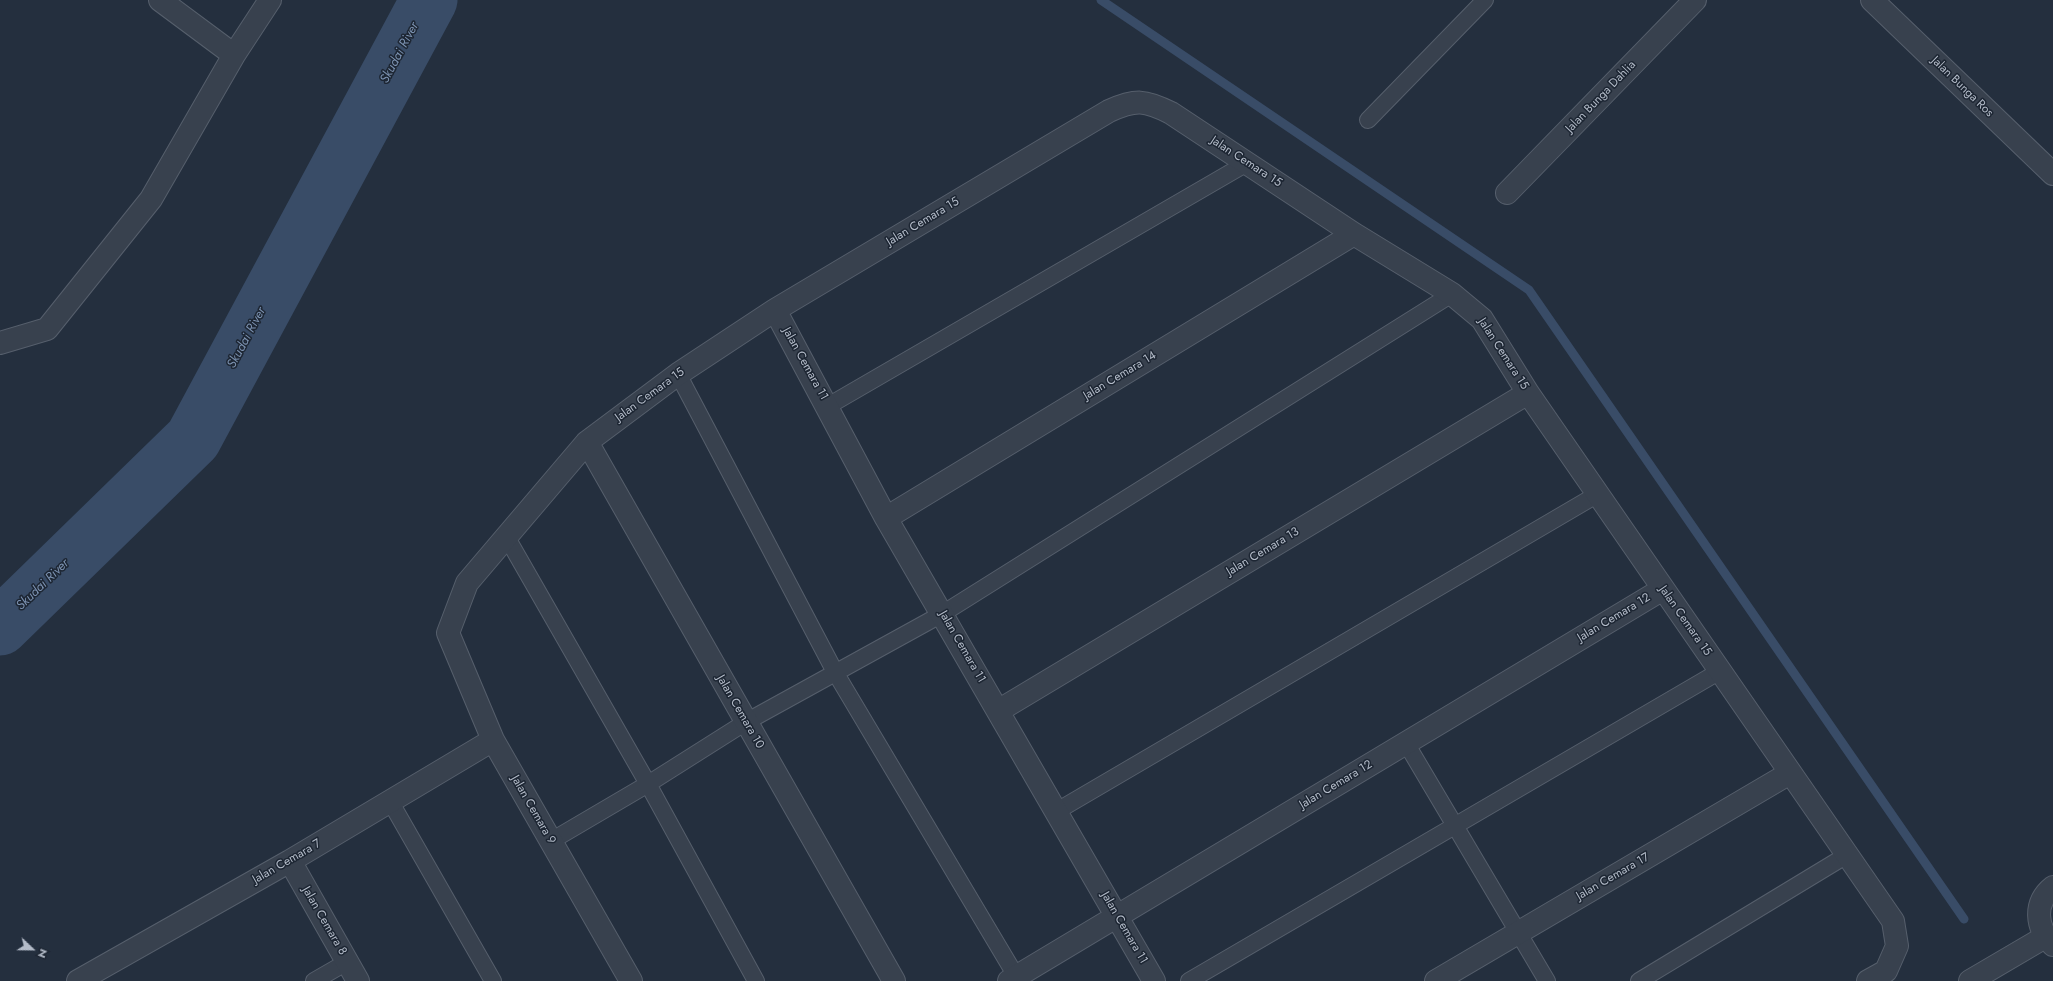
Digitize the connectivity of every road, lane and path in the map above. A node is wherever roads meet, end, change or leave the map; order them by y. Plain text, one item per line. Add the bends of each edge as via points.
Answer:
1 (160, 0) edge
2 (270, 0) edge
3 (1485, 0) edge
4 (1695, 0) edge
5 (1872, 0) edge
6 (234, 55) junction
7 (1368, 120) dead end
8 (1247, 163) junction
9 (2053, 174) edge
10 (1507, 193) dead end
11 (1354, 234) junction
12 (1452, 294) junction
13 (775, 310) junction
14 (0, 343) edge
15 (678, 374) junction
16 (1528, 394) junction
17 (828, 406) junction
18 (586, 442) junction
19 (1598, 494) junction
20 (886, 518) junction
21 (506, 536) junction
22 (1663, 589) junction
23 (942, 614) junction
24 (448, 633) joint
25 (1720, 671) junction
26 (835, 672) junction
27 (998, 711) junction
28 (746, 722) junction
29 (493, 740) junction
30 (1406, 743) junction
31 (1790, 773) junction
32 (648, 784) junction
33 (390, 801) junction
34 (1057, 811) junction
35 (1455, 826) junction
36 (551, 841) junction
37 (1847, 855) junction
38 (290, 861) junction
39 (2053, 887) edge
40 (1118, 916) junction
41 (1518, 933) junction
42 (2049, 941) edge
43 (347, 962) junction
44 (1015, 979) edge
45 (78, 981) edge
46 (314, 981) edge
47 (358, 981) edge
48 (493, 981) edge
49 (631, 981) edge
50 (756, 981) edge
51 (894, 981) edge
52 (1154, 981) edge
53 (1189, 981) edge
54 (1436, 981) edge
55 (1547, 981) edge
56 (1639, 981) edge
57 (1868, 981) edge
58 (1970, 981) edge

1 - 6 street
2 - 6 street
3 - 7 lane
4 - 10 street, Jalan Bunga Dahlia
5 - 9 street, Jalan Bunga Ros
6 - 14 street via 151,199 52,323 47,329
8 - 11 street, Jalan Cemara 15
8 - 13 street, Jalan Cemara 15 via 1151,103 1128,102
8 - 17 lane
11 - 12 street, Jalan Cemara 15
11 - 20 street, Jalan Cemara 14
12 - 16 street, Jalan Cemara 15 via 1482,319
12 - 23 lane
13 - 15 street, Jalan Cemara 15
13 - 17 street, Jalan Cemara 11
15 - 18 street, Jalan Cemara 15
15 - 26 lane
16 - 19 street, Jalan Cemara 15
16 - 27 street, Jalan Cemara 13
17 - 20 street, Jalan Cemara 11
18 - 21 street, Jalan Cemara 15
18 - 28 street, Jalan Cemara 10
19 - 22 street, Jalan Cemara 15
19 - 34 lane
20 - 23 street, Jalan Cemara 11
21 - 24 street, Jalan Cemara 15 via 467,583
21 - 32 lane
22 - 25 street, Jalan Cemara 15
22 - 30 street, Jalan Cemara 12
23 - 26 lane
23 - 27 street, Jalan Cemara 11
24 - 29 street, Jalan Cemara 9
25 - 31 street, Jalan Cemara 15
25 - 35 lane
26 - 28 lane
26 - 44 lane
27 - 34 street, Jalan Cemara 11
28 - 32 lane
28 - 51 street, Jalan Cemara 10
29 - 33 street, Jalan Cemara 7
29 - 36 street, Jalan Cemara 9
30 - 35 lane
30 - 40 street, Jalan Cemara 12
31 - 37 street, Jalan Cemara 15
31 - 41 street, Jalan Cemara 17
32 - 36 lane
32 - 50 lane
33 - 38 street, Jalan Cemara 7
33 - 48 lane
34 - 40 street, Jalan Cemara 11
35 - 41 lane
35 - 53 lane
36 - 49 street, Jalan Cemara 9
37 - 56 lane
37 - 57 street, Jalan Cemara 15 via 1893,922 1897,946 1886,971
38 - 43 street, Jalan Cemara 8
38 - 45 street, Jalan Cemara 7
39 - 42 street via 2041,901 2038,913 2040,926
40 - 44 street, Jalan Cemara 12
40 - 52 street, Jalan Cemara 11
41 - 54 street, Jalan Cemara 17
41 - 55 lane
42 - 58 street
43 - 46 lane
43 - 47 street, Jalan Cemara 8

